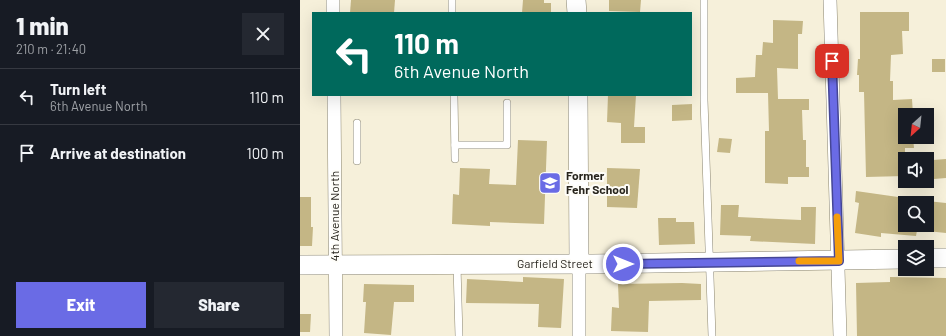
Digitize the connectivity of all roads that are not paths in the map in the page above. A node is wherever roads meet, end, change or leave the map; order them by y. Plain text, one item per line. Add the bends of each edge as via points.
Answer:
1 (333, 0) edge
2 (452, 0) edge
3 (576, 0) edge
4 (704, 0) edge
5 (830, 0) edge
6 (333, 12) edge
7 (452, 12) edge
8 (577, 12) edge
9 (334, 96) edge
10 (454, 96) edge
11 (578, 96) edge
12 (507, 102) dead end
13 (357, 123) dead end
14 (455, 145) junction
15 (456, 159) dead end
16 (357, 161) dead end
17 (934, 258) edge
18 (946, 258) edge
19 (898, 259) edge
20 (839, 261) junction
21 (579, 263) junction
22 (711, 263) junction
23 (300, 264) edge
24 (335, 264) junction
25 (457, 264) junction
26 (336, 336) edge
27 (458, 336) edge
28 (579, 336) edge
29 (712, 336) edge
30 (840, 336) edge

1 - 6 street
2 - 7 lane
3 - 8 street
4 - 22 lane via 704,100
5 - 20 street
9 - 24 street, 4th Avenue North
10 - 14 lane
11 - 21 street
12 - 14 lane via 507,145
13 - 16 lane
14 - 15 lane
17 - 18 street
19 - 20 street, Garfield Street
20 - 22 street, Garfield Street
20 - 30 street
21 - 22 street, Garfield Street
21 - 25 street, Garfield Street
21 - 28 street
22 - 29 lane
23 - 24 street, Garfield Street
24 - 25 street, Garfield Street
24 - 26 street, 4th Avenue North
25 - 27 lane

